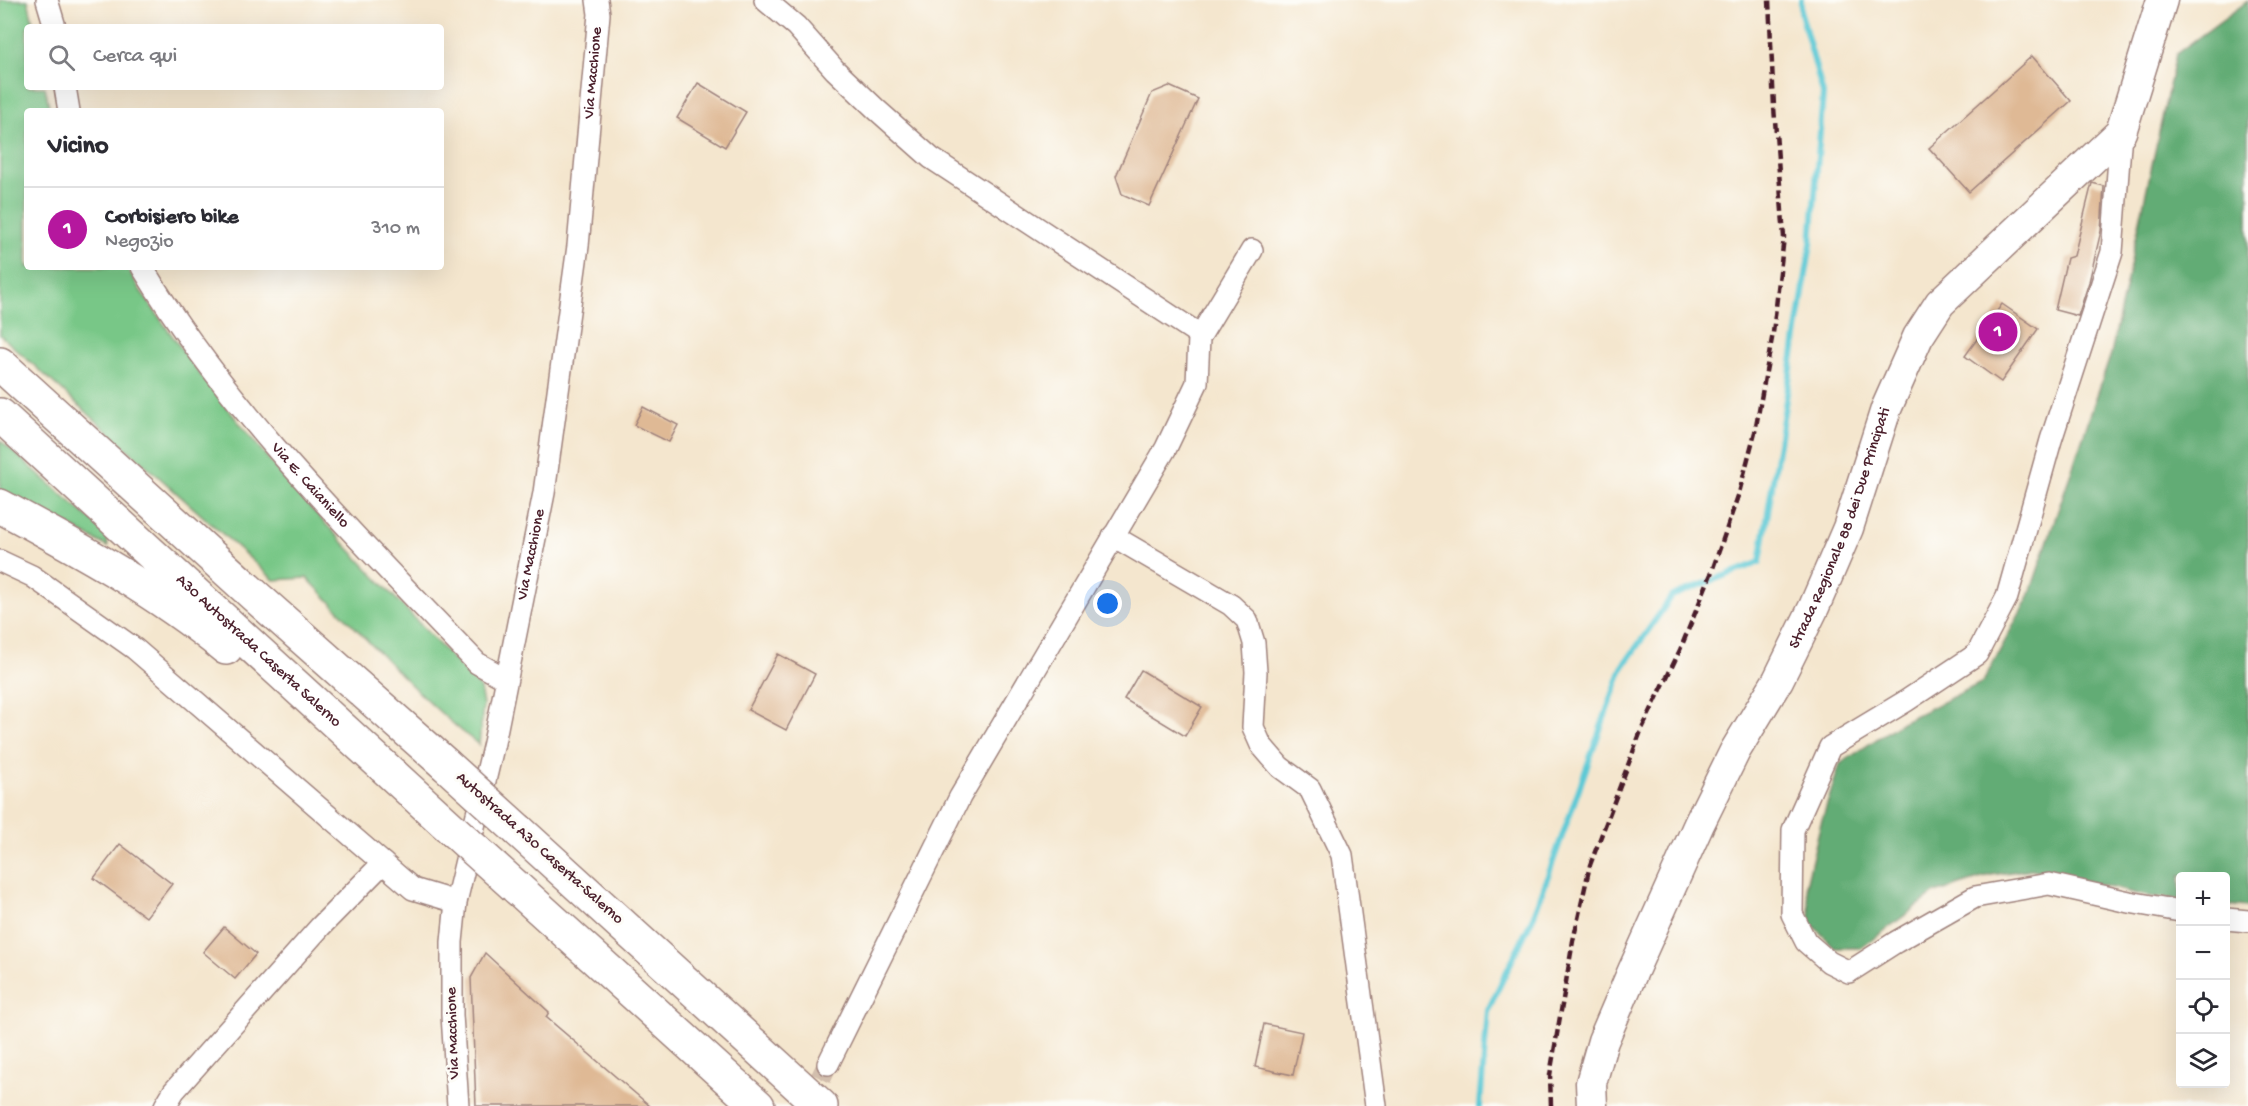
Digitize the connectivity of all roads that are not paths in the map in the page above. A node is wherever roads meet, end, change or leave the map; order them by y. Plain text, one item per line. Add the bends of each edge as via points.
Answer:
1 (47, 0) edge
2 (597, 0) edge
3 (765, 0) edge
4 (2162, 0) edge
5 (55, 24) edge
6 (66, 90) edge
7 (68, 108) edge
8 (2121, 132) junction
9 (1252, 250) dead end
10 (144, 270) edge
11 (1200, 335) junction
12 (0, 364) edge
13 (0, 415) edge
14 (0, 506) edge
15 (1113, 536) junction
16 (0, 561) edge
17 (506, 680) junction
18 (454, 831) junction
19 (383, 863) junction
20 (456, 902) junction
21 (2176, 910) edge
22 (2230, 919) edge
23 (2248, 921) edge
24 (828, 1064) tunnel mouth
25 (165, 1106) edge
26 (458, 1106) edge
27 (758, 1106) edge
28 (821, 1106) edge
29 (1376, 1106) edge
30 (1592, 1106) edge

1 - 5 street
2 - 17 street, Via Macchione via 599,14 578,246 544,493
3 - 11 street via 930,158
4 - 8 main road, Strada Regionale 88 dei Due Principati
6 - 7 street
8 - 21 street via 2112,252 2051,440 2007,597 1977,654 1830,747 1792,830 1792,914 1806,942 1829,962 1850,972 1896,942 1985,895 2049,884
8 - 30 main road, Strada Regionale 88 dei Due Principati via 1940,303 1918,338 1886,410 1848,528 1815,607 1699,824 1603,1041 1591,1083
9 - 11 street
10 - 17 street, Via E. Caianiello via 235,400 298,474 477,663
11 - 15 street via 1197,383 1166,448
12 - 28 highway, Autostrada A30 Caserta-Salerno, bridge
13 - 18 highway, A30 Autostrada Caserta Salerno
14 - 18 highway via 100,561 204,629 340,743
15 - 24 street via 960,797
15 - 29 street via 1231,605 1247,620 1256,672 1253,727 1261,745 1280,767 1310,789 1342,855
16 - 19 street via 32,576 135,649
17 - 20 street, Via Macchione
18 - 27 highway, A30 Autostrada Caserta Salerno, bridge
19 - 20 street via 413,890
19 - 25 street via 320,927 174,1091
20 - 26 street, Via Macchione via 452,1015
22 - 23 street

